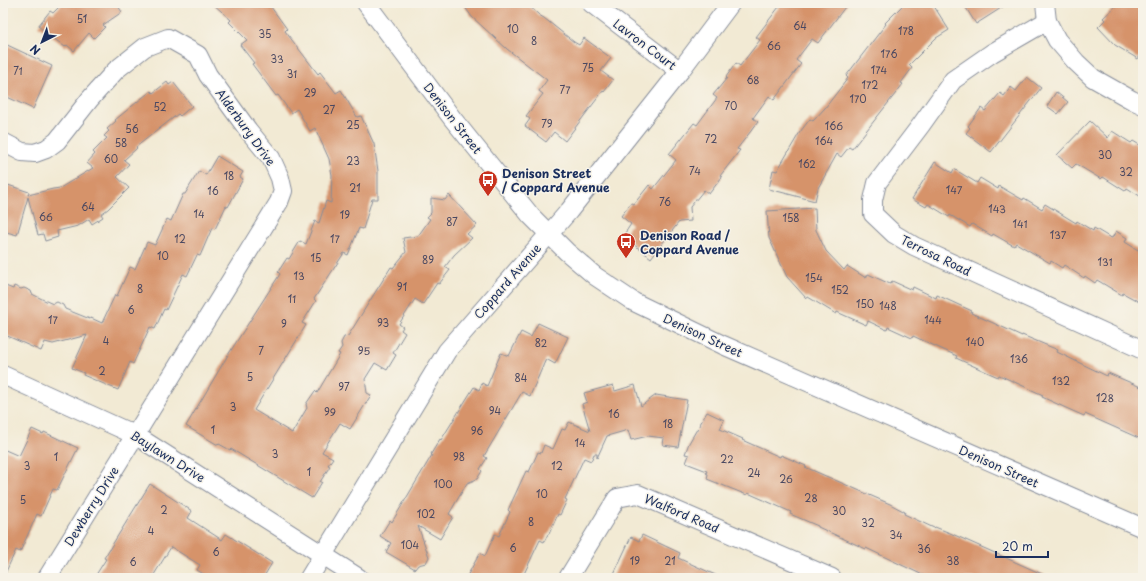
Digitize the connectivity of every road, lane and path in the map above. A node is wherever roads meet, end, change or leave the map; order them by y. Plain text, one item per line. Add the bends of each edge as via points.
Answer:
1 (366, 3) edge
2 (591, 3) edge
3 (731, 3) edge
4 (1045, 3) edge
5 (1047, 21) junction
6 (680, 71) junction
7 (1143, 105) edge
8 (3, 142) edge
9 (548, 234) junction
10 (1143, 350) edge
11 (3, 375) edge
12 (135, 435) junction
13 (1143, 528) edge
14 (323, 555) junction
15 (47, 578) edge
16 (309, 578) edge
17 (359, 578) edge
18 (568, 578) edge
19 (832, 578) edge

1 - 9 street, Denison Street via 452,118
2 - 6 street, Lavron Court
3 - 6 street, Coppard Avenue
4 - 5 street
5 - 7 street via 1057,40 1093,78
5 - 10 street, Terrosa Road via 952,80 877,183 872,200 873,214 894,234 914,246
6 - 9 street, Coppard Avenue
8 - 12 street, Alderbury Drive via 22,152 35,153 46,149 57,142 116,70 145,47 168,38 198,55 208,75 271,158 280,178 282,191 279,202
9 - 13 street, Denison Street via 595,276 634,302 723,345
9 - 14 street, Coppard Avenue via 447,351
11 - 12 street, Baylawn Drive
12 - 14 street, Baylawn Drive
12 - 15 street, Dewberry Drive
14 - 16 street, Coppard Avenue
14 - 17 street, Baylawn Drive
18 - 19 street, Walford Road via 617,498 638,494

